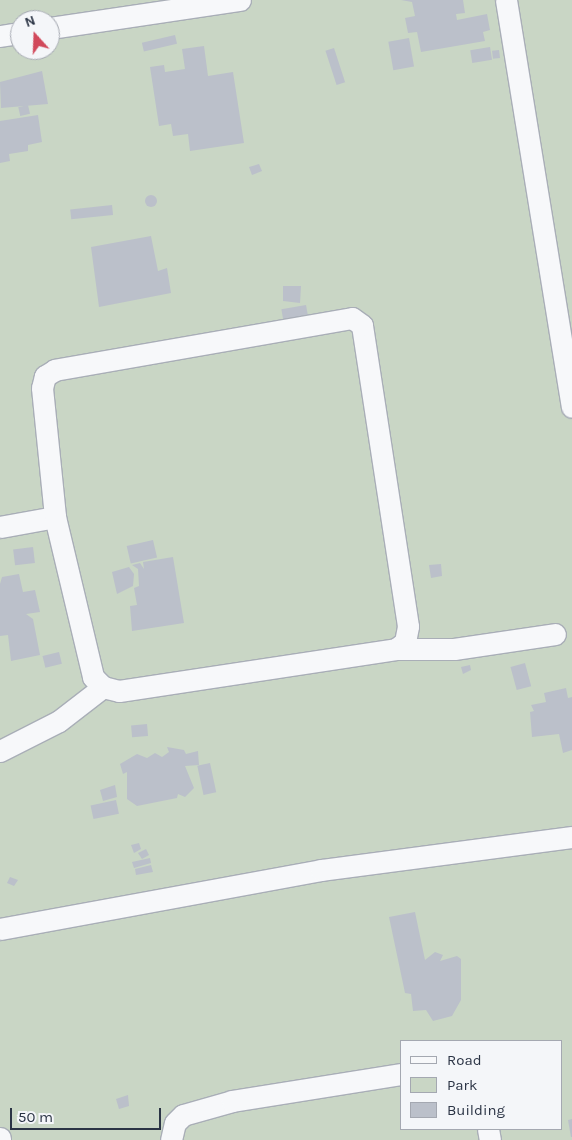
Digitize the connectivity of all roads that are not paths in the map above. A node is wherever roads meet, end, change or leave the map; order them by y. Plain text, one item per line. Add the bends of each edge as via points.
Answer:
1 (240, 0) edge
2 (506, 0) edge
3 (60, 27) edge
4 (572, 407) edge
5 (55, 516) junction
6 (0, 527) edge
7 (555, 634) dead end
8 (396, 649) junction
9 (102, 687) junction
10 (0, 751) edge
11 (572, 837) edge
12 (0, 929) edge
13 (400, 1074) edge
14 (171, 1140) edge

1 - 3 street
2 - 4 street
5 - 6 street
5 - 8 street via 42,388 45,376 55,370 352,318 362,325 408,626 405,642
5 - 9 street via 93,677
7 - 8 street via 454,649
8 - 9 street via 119,691
9 - 10 street via 59,721
11 - 12 street via 321,870
13 - 14 street via 232,1101 191,1113 175,1123

